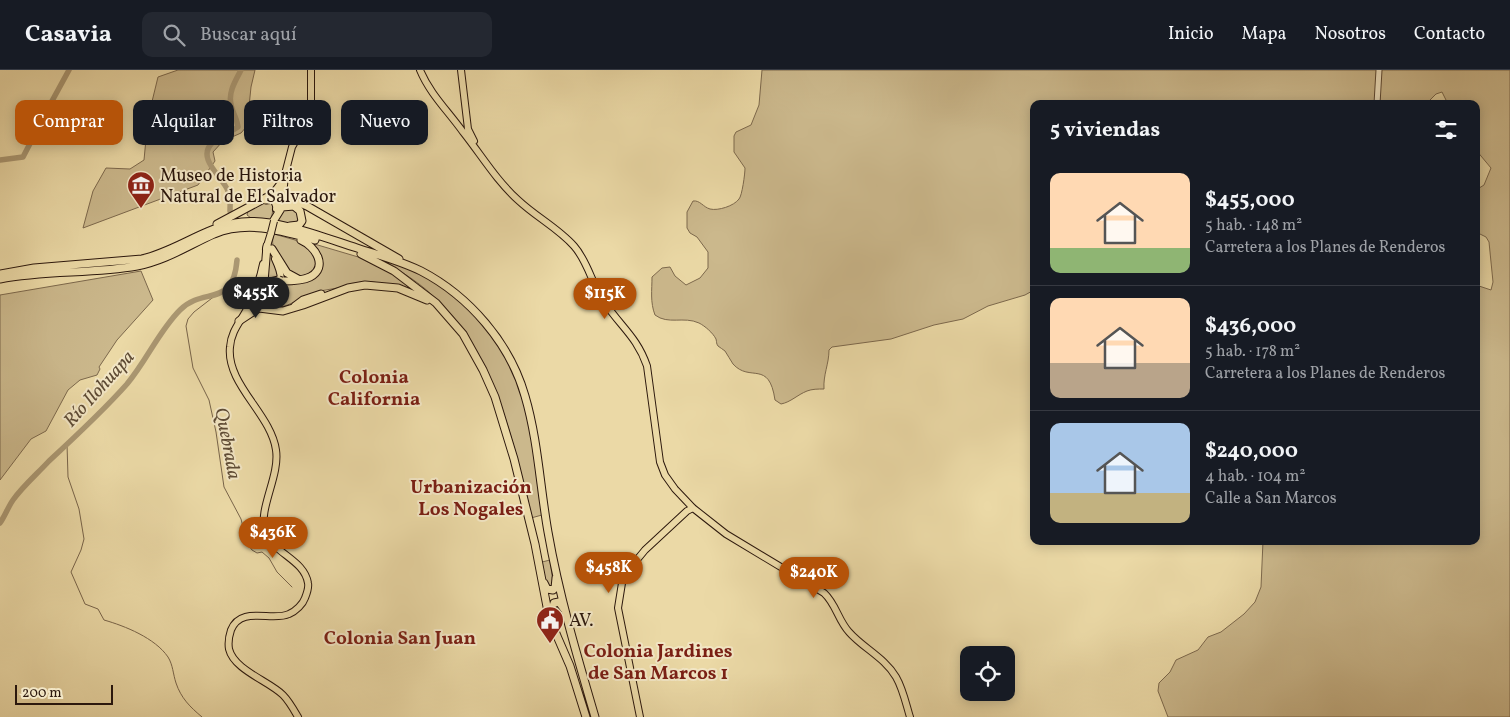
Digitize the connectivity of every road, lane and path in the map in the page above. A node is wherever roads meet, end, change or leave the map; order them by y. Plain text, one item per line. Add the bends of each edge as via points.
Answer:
1 (311, 70) edge
2 (420, 70) edge
3 (461, 70) edge
4 (1379, 70) edge
5 (1377, 100) edge
6 (466, 111) junction
7 (451, 116) junction
8 (476, 150) junction
9 (284, 180) junction
10 (277, 207) junction
11 (274, 220) junction
12 (253, 221) junction
13 (281, 228) junction
14 (191, 240) junction
15 (269, 248) junction
16 (420, 270) junction
17 (0, 274) edge
18 (0, 279) edge
19 (303, 279) junction
20 (330, 294) junction
21 (322, 297) junction
22 (249, 306) junction
23 (295, 306) junction
24 (238, 323) junction
25 (454, 323) junction
26 (693, 508) junction
27 (541, 573) junction
28 (557, 573) junction
29 (569, 621) junction
30 (557, 636) junction
31 (298, 717) edge
32 (586, 717) edge
33 (595, 717) edge
34 (640, 717) edge
35 (910, 717) edge

1 - 9 main road via 310,118 292,148
2 - 7 main road via 433,96
3 - 6 main road
4 - 5 street
6 - 7 main road via 458,119
6 - 8 main road
7 - 8 main road
8 - 26 main road via 518,201 576,248 604,301 636,341 647,366 661,467
9 - 10 main road
9 - 14 highway via 273,194
9 - 16 highway via 283,191 287,197
10 - 11 main road
10 - 12 highway via 271,198 247,210 245,215
11 - 13 highway via 284,206 298,208 302,216 300,224
11 - 15 main road, bridge
12 - 13 highway
12 - 14 highway via 223,226
13 - 16 highway
13 - 18 highway via 253,227 214,234 166,257 136,266
13 - 19 highway via 306,242 317,253 317,270
13 - 25 highway via 374,260 412,284
14 - 17 highway via 134,261 34,268
15 - 19 highway via 288,273
15 - 22 main road
15 - 23 highway via 263,296 275,307
15 - 24 main road via 280,270 280,284
16 - 28 highway via 459,298 488,325 517,374 527,404
19 - 22 highway via 270,282
20 - 21 highway
20 - 23 highway via 315,295
20 - 25 highway via 359,286 398,288 426,300
21 - 23 highway
21 - 24 highway via 281,311 259,308
22 - 24 main road
24 - 31 main road via 230,347 231,362 276,449 275,472 264,516 265,530 274,546 302,569 308,589 304,601 290,614 254,615 238,621 231,631 230,650 244,668 284,696
25 - 27 highway via 473,350 495,397
26 - 34 main road via 645,550 622,583 618,608
26 - 35 main road via 726,534 824,593 834,604 848,631 896,676
27 - 28 highway via 550,590 555,588
27 - 30 highway via 545,599
28 - 29 highway
29 - 30 highway via 562,604 554,603 552,612
29 - 33 highway
30 - 32 highway

